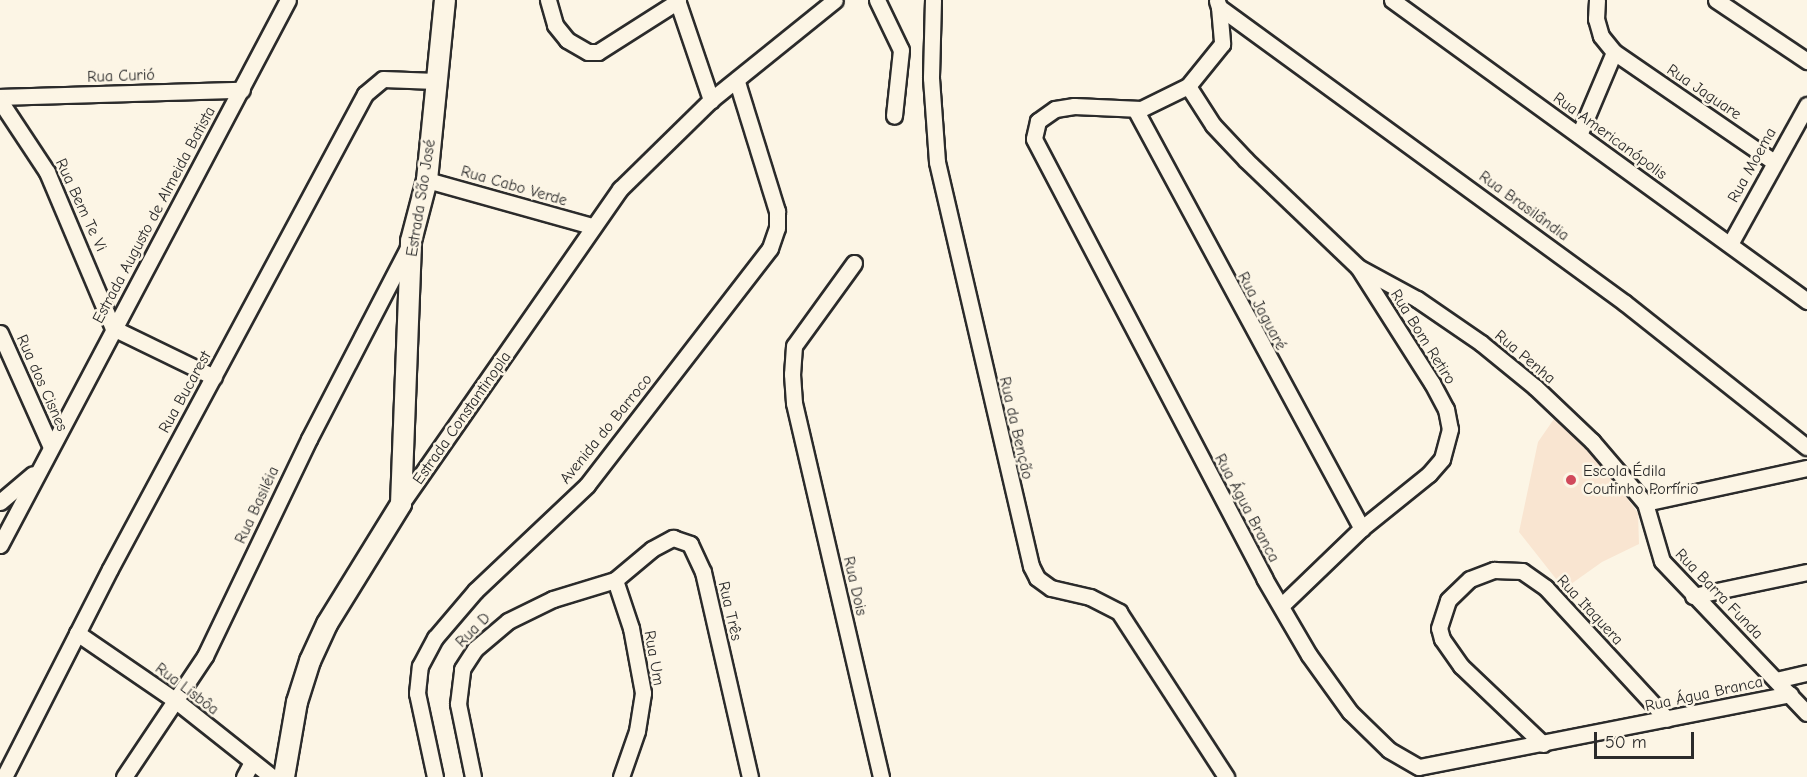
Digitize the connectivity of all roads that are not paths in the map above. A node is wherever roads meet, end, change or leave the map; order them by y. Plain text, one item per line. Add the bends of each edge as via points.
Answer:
1 (288, 0) edge
2 (445, 0) edge
3 (548, 0) edge
4 (677, 0) edge
5 (835, 0) edge
6 (878, 0) edge
7 (933, 0) edge
8 (1392, 0) edge
9 (1597, 0) edge
10 (1716, 0) edge
11 (1218, 3) edge
12 (1614, 52) junction
13 (1807, 61) edge
14 (436, 81) junction
15 (737, 82) junction
16 (1188, 86) junction
17 (242, 90) junction
18 (0, 99) edge
19 (711, 100) junction
20 (1807, 105) edge
21 (1135, 109) junction
22 (894, 116) dead end
23 (1579, 135) junction
24 (1774, 162) junction
25 (427, 180) junction
26 (592, 226) junction
27 (411, 241) junction
28 (1730, 244) junction
29 (854, 263) dead end
30 (1358, 267) junction
31 (1807, 301) edge
32 (113, 328) junction
33 (0, 333) edge
34 (214, 377) junction
35 (51, 447) junction
36 (1807, 447) edge
37 (40, 468) junction
38 (1807, 468) edge
39 (0, 502) edge
40 (1644, 503) junction
41 (401, 504) junction
42 (1362, 528) junction
43 (0, 544) edge
44 (1807, 572) edge
45 (615, 580) junction
46 (1693, 596) junction
47 (1281, 606) junction
48 (77, 633) junction
49 (1807, 673) edge
50 (1776, 680) junction
51 (1790, 694) junction
52 (175, 700) junction
53 (1807, 713) edge
54 (1667, 718) junction
55 (1543, 744) junction
56 (252, 762) junction
57 (470, 776) edge
58 (3, 777) edge
59 (124, 777) edge
60 (244, 777) edge
61 (272, 777) edge
62 (284, 777) edge
63 (435, 777) edge
64 (621, 777) edge
65 (750, 777) edge
66 (881, 777) edge
67 (1226, 777) edge

1 - 17 street, Estrada Augusto de Almeida Batista
2 - 14 street, Estrada São José
3 - 4 street via 555,25 567,40 588,52 598,52
4 - 19 street
5 - 15 street via 793,31
6 - 22 street via 901,50
7 - 67 street, Rua da Benção via 931,78 937,162 1031,566 1037,578 1051,588 1090,597 1119,612
8 - 23 street, Rua Americanópolis
9 - 12 street via 1596,19 1601,36
10 - 13 street
11 - 16 street, Rua Água Branca via 1222,44
11 - 36 street, Rua Brasilândia via 1625,303
12 - 23 street
12 - 24 street, Rua Jaguare
14 - 25 street, Estrada São José
14 - 34 street, Rua Bucarest via 392,78 372,85
15 - 19 street
15 - 63 street, Avenida do Barroco via 777,211 777,228 770,248 587,485 468,598 435,638 420,666 417,693
16 - 21 street, Rua Água Branca via 1156,105
16 - 30 street, Rua Bom Retiro via 1213,125
17 - 18 street, Rua Curió
17 - 32 street, Estrada Augusto de Almeida Batista
18 - 32 street, Rua Bem Te Vi via 51,180
19 - 26 street, Estrada Constantinopla via 653,153
20 - 24 street, Rua Moema
21 - 42 street, Rua Jaguaré
21 - 47 street, Rua Água Branca via 1054,109 1038,121 1034,139
23 - 28 street, Rua Americanópolis
24 - 28 street, Rua Moema
25 - 26 street, Rua Cabo Verde
25 - 27 street, Estrada São José
26 - 41 street, Estrada Constantinopla
27 - 41 street, Estrada São José
27 - 52 street, Rua Basiléia via 304,449 205,656
28 - 31 street, Rua Americanópolis
29 - 66 street, Rua Dois via 794,346 794,403
30 - 40 street, Rua Penha via 1417,299 1507,363 1592,441
30 - 42 street, Rua Bom Retiro via 1432,383 1446,409 1450,429 1443,459
32 - 34 street
32 - 35 street, Estrada Augusto de Almeida Batista
33 - 35 street, Rua dos Cisnes
34 - 48 street, Rua Bucarest
35 - 37 street, Estrada Augusto de Almeida Batista
37 - 39 street
37 - 43 street, Estrada Augusto de Almeida Batista
38 - 40 street
40 - 46 street, Rua Barra Funda via 1662,561
41 - 62 street, Estrada Constantinopla via 344,596 310,661 297,702
42 - 47 street, Rua Bom Retiro
44 - 46 street
45 - 57 street, Rua D via 553,599 508,621 468,659 458,704
45 - 64 street, Rua Um via 631,628 643,693 637,731
45 - 65 street, Rua Três via 664,541 674,538 690,544 703,572
46 - 50 street, Rua Barra Funda
47 - 55 street, Rua Água Branca via 1344,705 1389,750 1410,764 1419,767
48 - 52 street, Rua Lisbôa
48 - 58 street, Rua Bucarest
49 - 50 street, Rua Água Branca
50 - 51 street, Rua Barra Funda
51 - 53 street, Rua Barra Funda
51 - 54 street, Rua Água Branca
52 - 56 street, Rua Lisbôa
52 - 59 street, Rua Basiléia
54 - 55 street, Rua Água Branca
54 - 55 street, Rua Itaquera via 1546,588 1522,571 1494,570 1470,579 1448,600 1439,628 1442,639 1461,666
56 - 60 street
56 - 61 street, Rua Lisbôa

